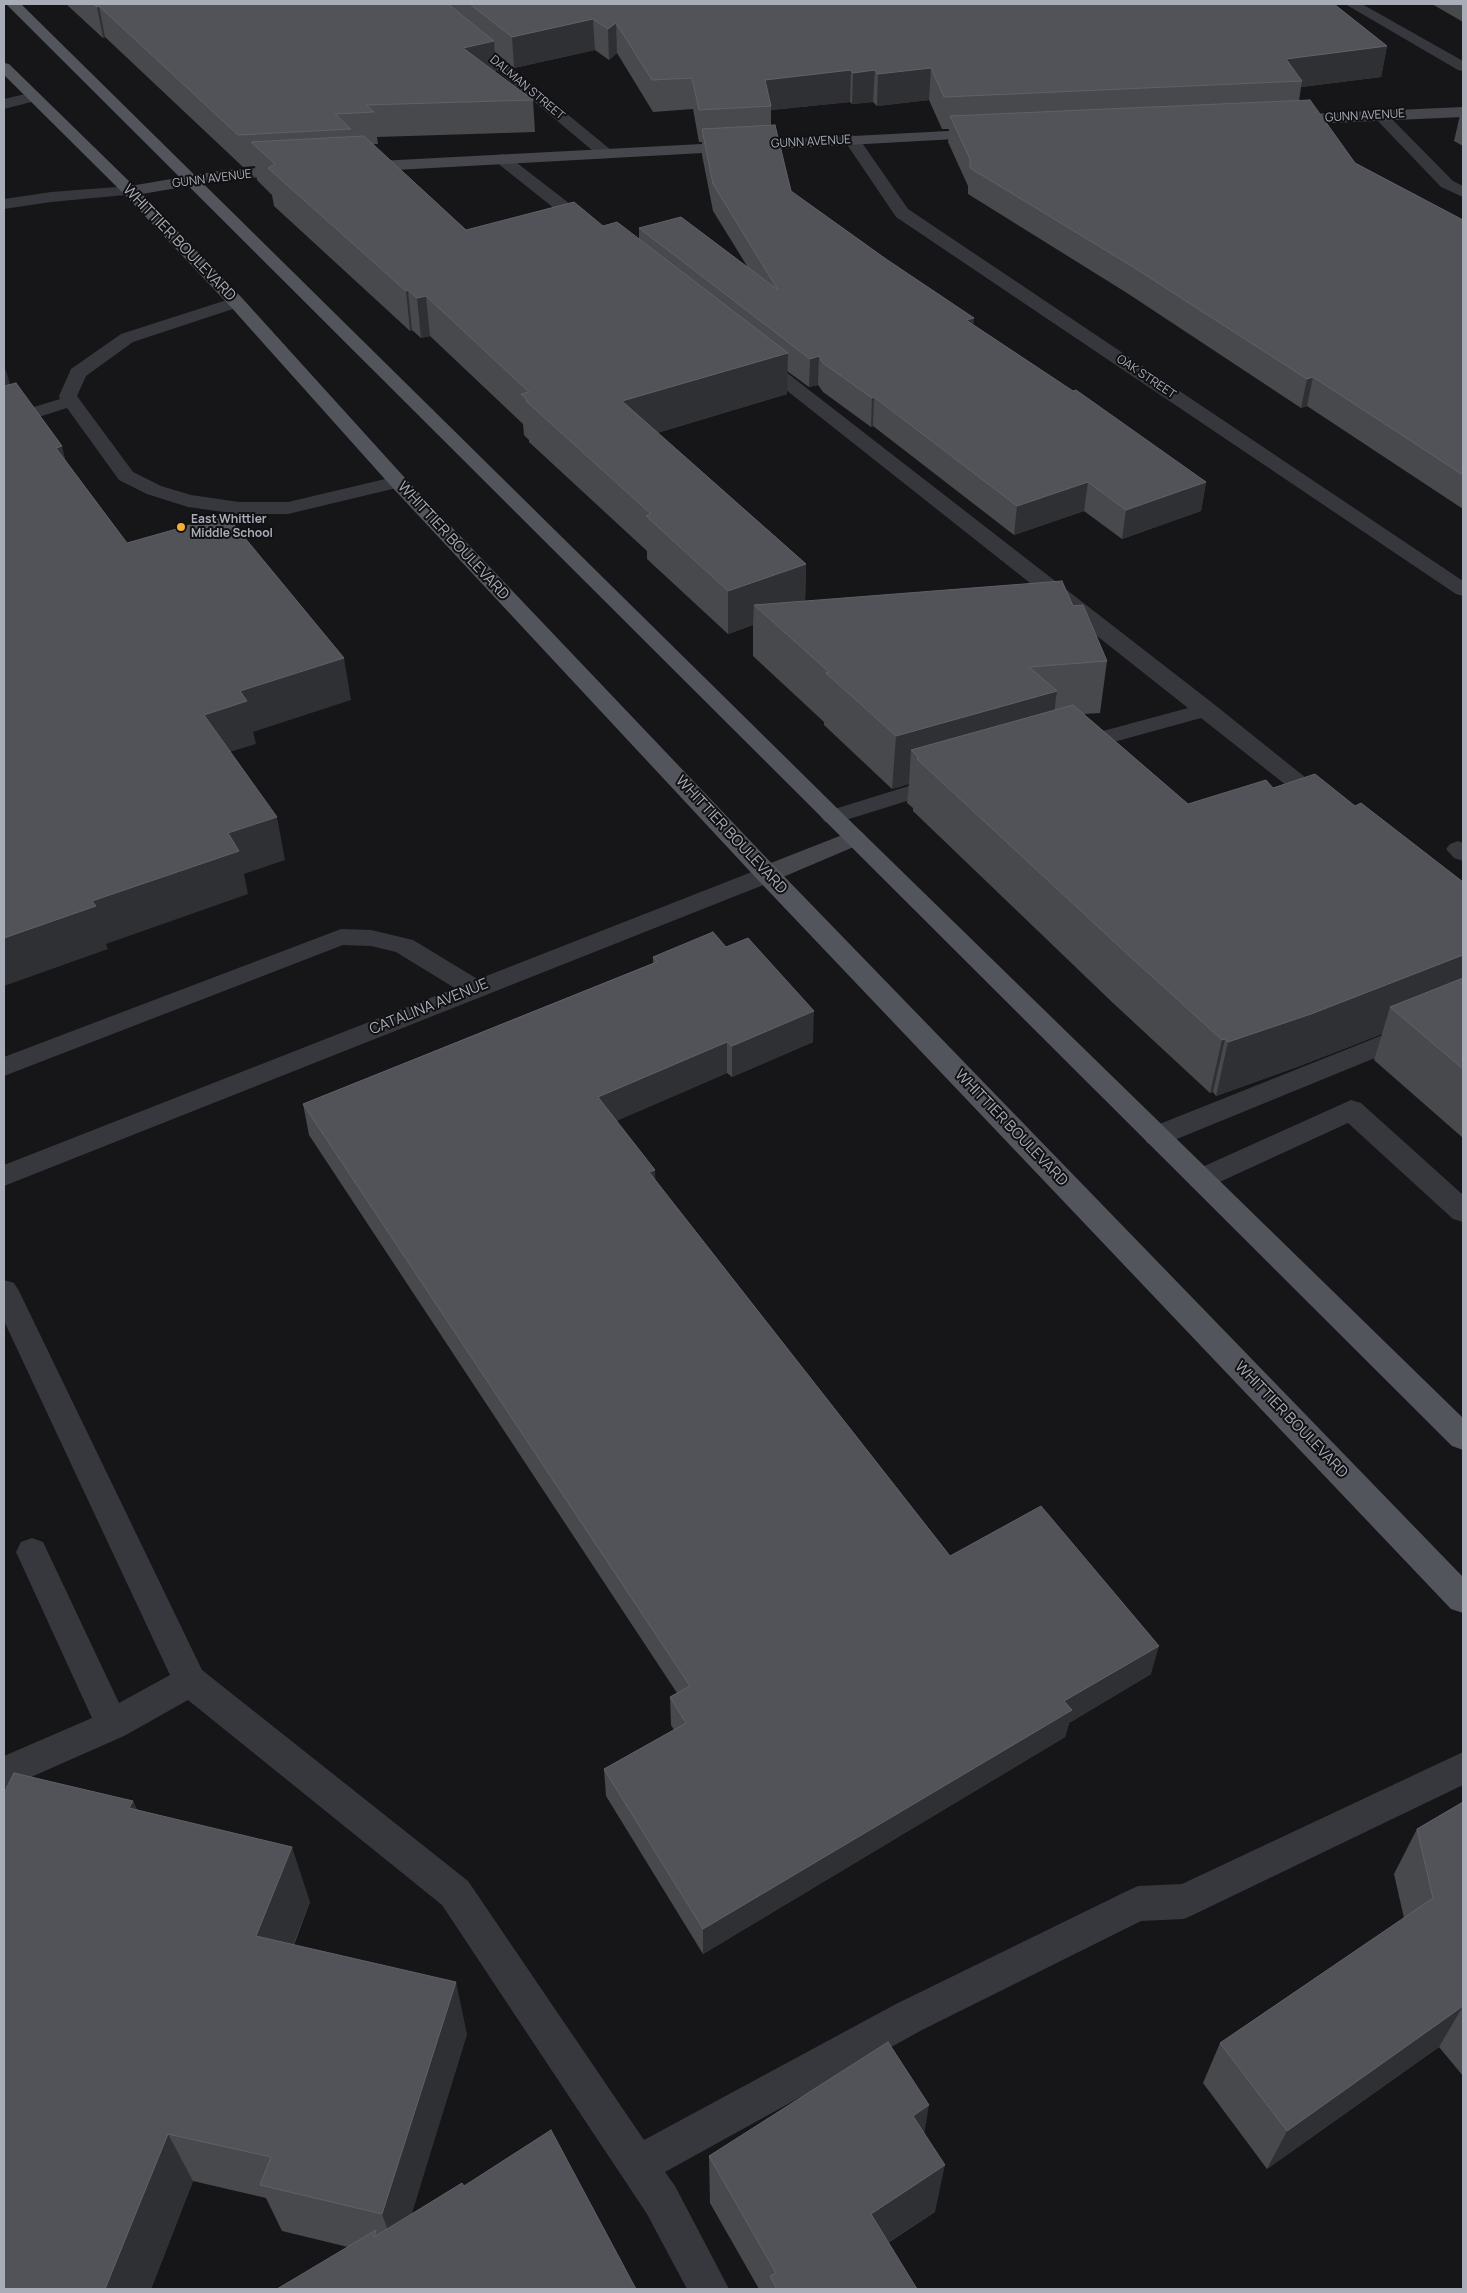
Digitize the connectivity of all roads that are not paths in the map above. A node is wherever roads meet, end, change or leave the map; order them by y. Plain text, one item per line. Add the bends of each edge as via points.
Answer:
1 (13, 4) edge
2 (426, 4) edge
3 (1352, 4) edge
4 (460, 12) edge
5 (441, 15) junction
6 (4, 67) edge
7 (1463, 67) edge
8 (34, 97) junction
9 (4, 104) edge
10 (1463, 112) edge
11 (1380, 115) junction
12 (1270, 120) edge
13 (1002, 133) edge
14 (852, 140) junction
15 (605, 153) junction
16 (502, 159) junction
17 (343, 168) edge
18 (303, 170) edge
19 (191, 180) junction
20 (130, 191) junction
21 (1463, 192) edge
22 (4, 204) edge
23 (604, 239) edge
24 (236, 302) junction
25 (745, 349) edge
26 (72, 401) junction
27 (4, 422) edge
28 (398, 482) junction
29 (1463, 590) edge
30 (1207, 710) junction
31 (1056, 751) edge
32 (962, 777) edge
33 (1318, 799) edge
34 (833, 817) junction
35 (856, 838) junction
36 (767, 874) junction
37 (475, 989) junction
38 (1463, 1012) edge
39 (4, 1067) edge
40 (1157, 1136) junction
41 (4, 1176) edge
42 (1201, 1179) junction
43 (1463, 1211) edge
44 (4, 1291) edge
45 (1463, 1437) edge
46 (32, 1552) dead end
47 (1463, 1599) edge
48 (190, 1681) junction
49 (112, 1724) junction
50 (1463, 1768) edge
51 (4, 1773) edge
52 (638, 2166) junction
53 (709, 2289) edge

1 - 19 main road
2 - 5 street, DALMAN STREET
3 - 7 street
4 - 5 street
5 - 15 street, DALMAN STREET
6 - 8 main road, WHITTIER BOULEVARD
8 - 9 street
8 - 20 main road, WHITTIER BOULEVARD
10 - 11 street, GUNN AVENUE
11 - 12 street, GUNN AVENUE
11 - 21 street via 1447,184
13 - 14 street, GUNN AVENUE
14 - 15 street, GUNN AVENUE
14 - 29 street, OAK STREET via 902,213
15 - 16 street, GUNN AVENUE
16 - 17 street, GUNN AVENUE
16 - 23 street
18 - 19 street, GUNN AVENUE
19 - 20 street, GUNN AVENUE
19 - 34 main road
20 - 22 street
20 - 24 main road, WHITTIER BOULEVARD
24 - 26 street via 127,338 78,373 68,396
24 - 28 main road, WHITTIER BOULEVARD
25 - 30 street
26 - 27 street
26 - 28 street via 126,476 154,490 188,501 239,508 288,508
28 - 36 main road, WHITTIER BOULEVARD
30 - 31 street
30 - 33 street
32 - 34 street
34 - 35 main road
35 - 36 street, CATALINA AVENUE
35 - 40 main road
36 - 37 street, CATALINA AVENUE
36 - 47 main road, WHITTIER BOULEVARD
37 - 39 street via 404,946 371,938 341,937
37 - 41 street, CATALINA AVENUE
38 - 40 street
40 - 42 main road
42 - 43 street via 1351,1110
42 - 45 main road
44 - 48 street
46 - 49 street
48 - 49 street
48 - 52 street via 455,1893
49 - 51 street
50 - 52 street via 1184,1901 1138,1904 909,2017
52 - 53 street via 661,2200

